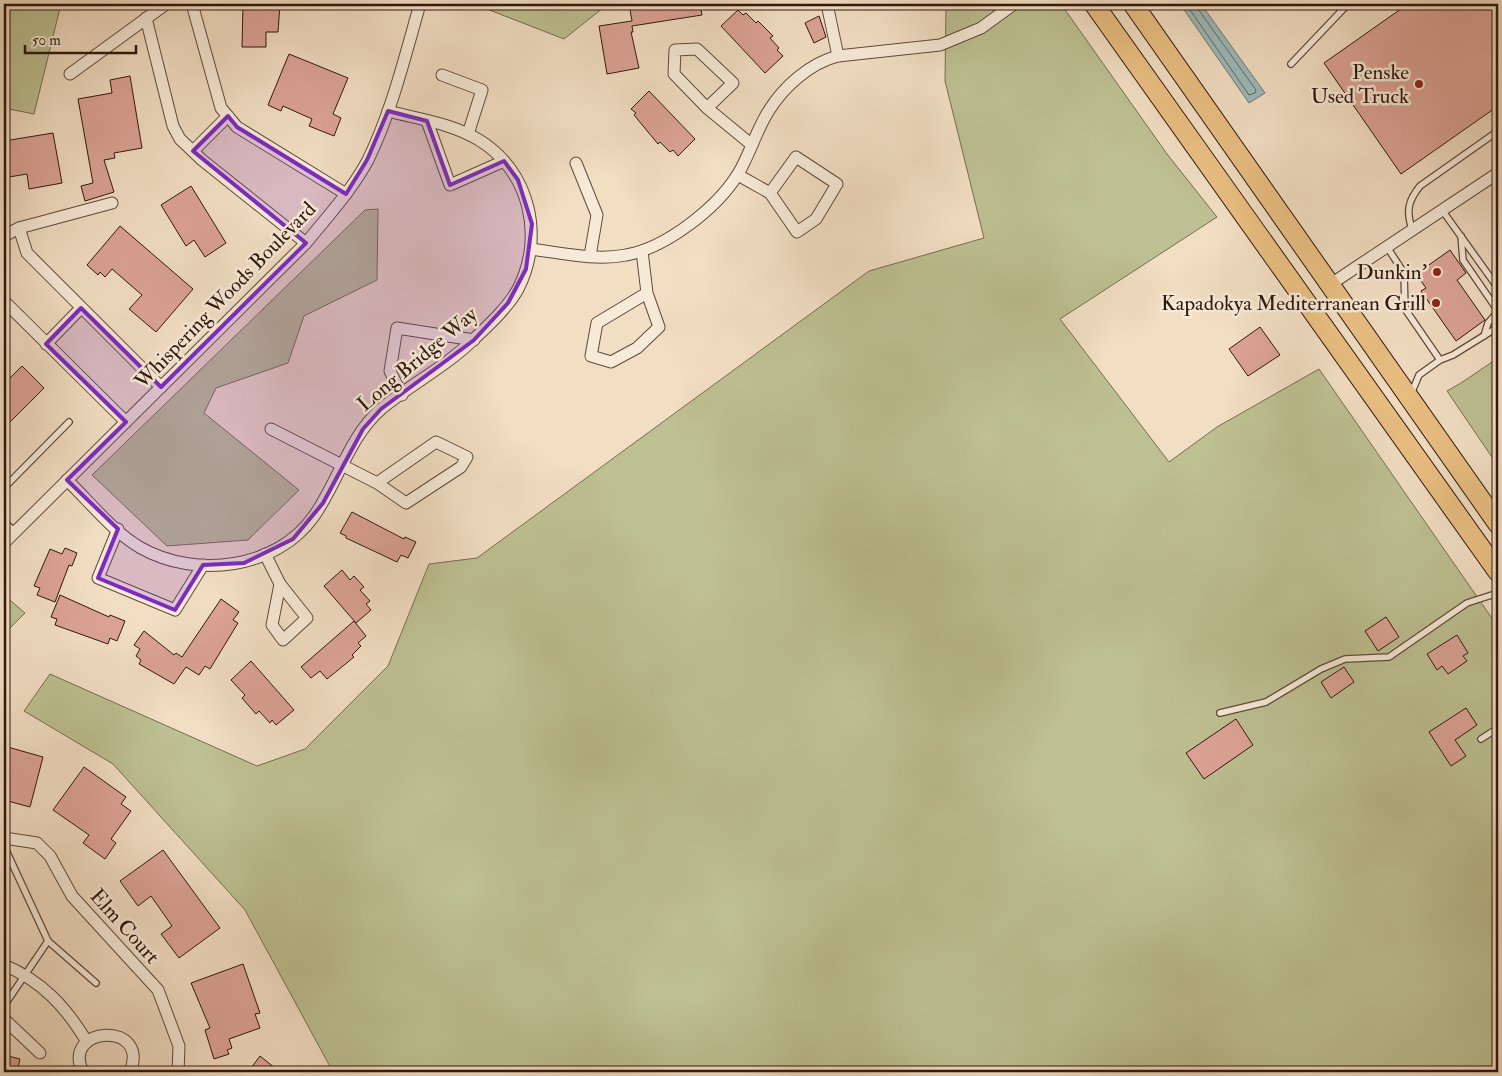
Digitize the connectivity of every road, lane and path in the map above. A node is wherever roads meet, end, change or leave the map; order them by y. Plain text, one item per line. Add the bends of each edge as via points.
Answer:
1 (166, 4) edge
2 (192, 4) edge
3 (420, 4) edge
4 (827, 4) edge
5 (1014, 4) edge
6 (1094, 4) edge
7 (1348, 4) edge
8 (1139, 7) edge
9 (146, 18) junction
10 (838, 56) junction
11 (1291, 64) dead end
12 (70, 74) dead end
13 (442, 75) dead end
14 (707, 108) junction
15 (388, 111) junction
16 (228, 116) junction
17 (427, 121) junction
18 (1498, 131) edge
19 (468, 134) junction
20 (752, 145) junction
21 (193, 151) junction
22 (504, 161) junction
23 (576, 163) dead end
24 (1498, 173) edge
25 (738, 175) junction
26 (770, 193) junction
27 (346, 194) junction
28 (112, 203) dead end
29 (1442, 210) junction
30 (19, 228) junction
31 (1412, 229) junction
32 (4, 236) edge
33 (1461, 236) junction
34 (306, 243) junction
35 (1387, 247) junction
36 (531, 249) junction
37 (642, 250) junction
38 (590, 256) junction
39 (1331, 284) junction
40 (1498, 288) edge
41 (647, 293) junction
42 (4, 301) edge
43 (81, 308) junction
44 (1498, 327) edge
45 (1484, 336) junction
46 (474, 340) junction
47 (46, 344) junction
48 (1440, 360) junction
49 (160, 388) junction
50 (402, 395) junction
51 (1410, 399) junction
52 (69, 422) dead end
53 (126, 422) junction
54 (271, 430) dead end
55 (342, 466) junction
56 (67, 480) junction
57 (377, 483) junction
58 (4, 488) edge
59 (4, 522) edge
60 (1498, 524) edge
61 (118, 529) junction
62 (16, 532) junction
63 (4, 543) edge
64 (265, 554) junction
65 (203, 565) junction
66 (1498, 572) edge
67 (280, 584) dead end
68 (1498, 593) edge
69 (1220, 713) dead end
70 (1498, 728) edge
71 (1481, 739) dead end
72 (4, 838) edge
73 (4, 846) edge
74 (48, 940) junction
75 (4, 965) edge
76 (26, 976) junction
77 (96, 983) dead end
78 (4, 1006) edge
79 (4, 1019) edge
80 (87, 1042) junction
81 (40, 1053) dead end
82 (83, 1072) edge
83 (131, 1072) edge
84 (178, 1072) edge

1 - 9 street
2 - 16 street via 221,108
3 - 15 street, Whispering Woods Boulevard
4 - 10 street
5 - 10 street via 980,28 940,45
6 - 66 highway
7 - 11 lane
8 - 39 highway
9 - 12 street
9 - 21 street via 173,126 180,139
10 - 20 street via 822,60 778,98 767,112
13 - 19 street via 482,90
14 - 14 street via 674,74 675,50 697,49 733,83
14 - 20 street
15 - 17 street, Long Bridge Way
15 - 27 street, Whispering Woods Boulevard via 367,160
16 - 21 street
16 - 27 street via 237,127
17 - 19 street, Long Bridge Way
17 - 22 street via 450,185
18 - 31 lane via 1420,186 1408,206
19 - 22 street, Long Bridge Way
20 - 25 street
21 - 34 street
22 - 36 street, Long Bridge Way via 518,180 527,201 532,224
23 - 38 street via 597,215
24 - 29 street
25 - 26 street
25 - 37 street via 692,222 671,238
26 - 26 street via 796,157 837,184 816,219 797,232
27 - 34 street, Whispering Woods Boulevard
28 - 30 street
29 - 31 street
29 - 33 lane
30 - 32 street
30 - 43 street via 27,253
31 - 35 street
33 - 40 lane
33 - 45 lane via 1463,260 1496,308
34 - 49 street, Whispering Woods Boulevard
35 - 39 street
35 - 48 lane via 1406,278 1405,309
36 - 38 street
36 - 46 street, Long Bridge Way via 517,290
37 - 38 street via 626,255
37 - 41 street
39 - 51 highway
41 - 41 street via 659,327 638,348 611,362 591,356 597,324
42 - 47 street
43 - 47 street
43 - 49 street
44 - 45 lane
45 - 48 lane
46 - 50 street, Long Bridge Way
46 - 50 street via 396,328 390,371
47 - 53 street
48 - 51 lane via 1419,374
49 - 53 street, Whispering Woods Boulevard
50 - 55 street, Long Bridge Way via 381,410 364,429
51 - 60 highway
52 - 58 lane
53 - 56 street, Whispering Woods Boulevard
54 - 55 street
55 - 57 street
55 - 64 street, Long Bridge Way via 306,528 286,544
56 - 61 street, Long Bridge Way
56 - 62 street, Whispering Woods Boulevard
57 - 57 street via 436,442 466,458 461,467 406,503
59 - 62 lane
61 - 65 street, Long Bridge Way via 156,555
61 - 65 street via 98,578 175,610
62 - 63 street, Whispering Woods Boulevard
64 - 65 street, Long Bridge Way via 232,565
64 - 67 street
68 - 69 lane via 1466,603 1389,657 1345,660 1321,669 1266,702
70 - 71 lane
72 - 84 street, Elm Court via 37,843 50,856 72,896 158,990 179,1046
73 - 74 lane
74 - 76 lane
74 - 77 lane
75 - 76 street
76 - 78 lane
76 - 80 street via 65,1009
79 - 81 street
80 - 82 street via 80,1057
80 - 83 street via 104,1034 122,1039 132,1052

